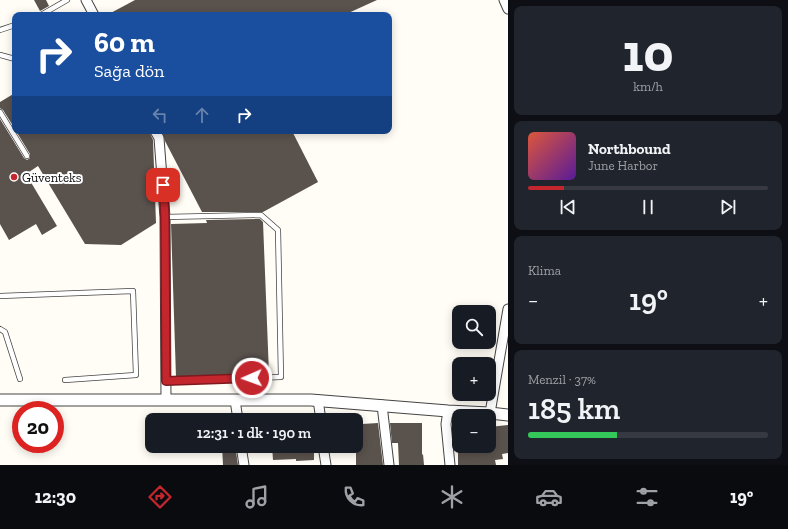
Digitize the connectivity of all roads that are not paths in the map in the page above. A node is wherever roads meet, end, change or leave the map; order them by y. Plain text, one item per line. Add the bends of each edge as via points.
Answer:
1 (67, 0) edge
2 (86, 0) edge
3 (504, 0) edge
4 (508, 9) edge
5 (46, 12) edge
6 (92, 12) edge
7 (12, 26) edge
8 (0, 30) edge
9 (0, 55) edge
10 (12, 58) edge
11 (0, 112) edge
12 (12, 132) edge
13 (14, 134) edge
14 (157, 134) edge
15 (27, 156) dead end
16 (165, 217) junction
17 (0, 296) edge
18 (508, 310) edge
19 (0, 328) edge
20 (20, 379) dead end
21 (66, 380) dead end
22 (166, 381) junction
23 (0, 400) edge
24 (166, 400) junction
25 (235, 400) junction
26 (318, 400) junction
27 (382, 405) junction
28 (491, 409) edge
29 (448, 411) junction
30 (452, 411) edge
31 (237, 413) edge
32 (320, 413) edge
33 (496, 414) edge
34 (508, 415) edge
35 (242, 453) edge
36 (324, 453) edge
37 (244, 465) edge
38 (326, 465) edge
39 (389, 465) edge
40 (450, 465) edge

1 - 5 lane
2 - 6 street
3 - 4 street
7 - 8 lane
9 - 10 lane
11 - 12 lane
13 - 15 lane
14 - 16 street
16 - 22 street
16 - 22 lane via 261,215 278,230 281,377
17 - 21 lane via 133,291 136,375
18 - 28 street
19 - 20 lane via 5,332
22 - 24 street
23 - 24 street
24 - 25 street
25 - 26 street
25 - 31 street
26 - 27 street
26 - 32 street
27 - 29 street
27 - 39 street
29 - 30 street
29 - 40 street via 446,424
33 - 34 street
35 - 37 street
36 - 38 street

